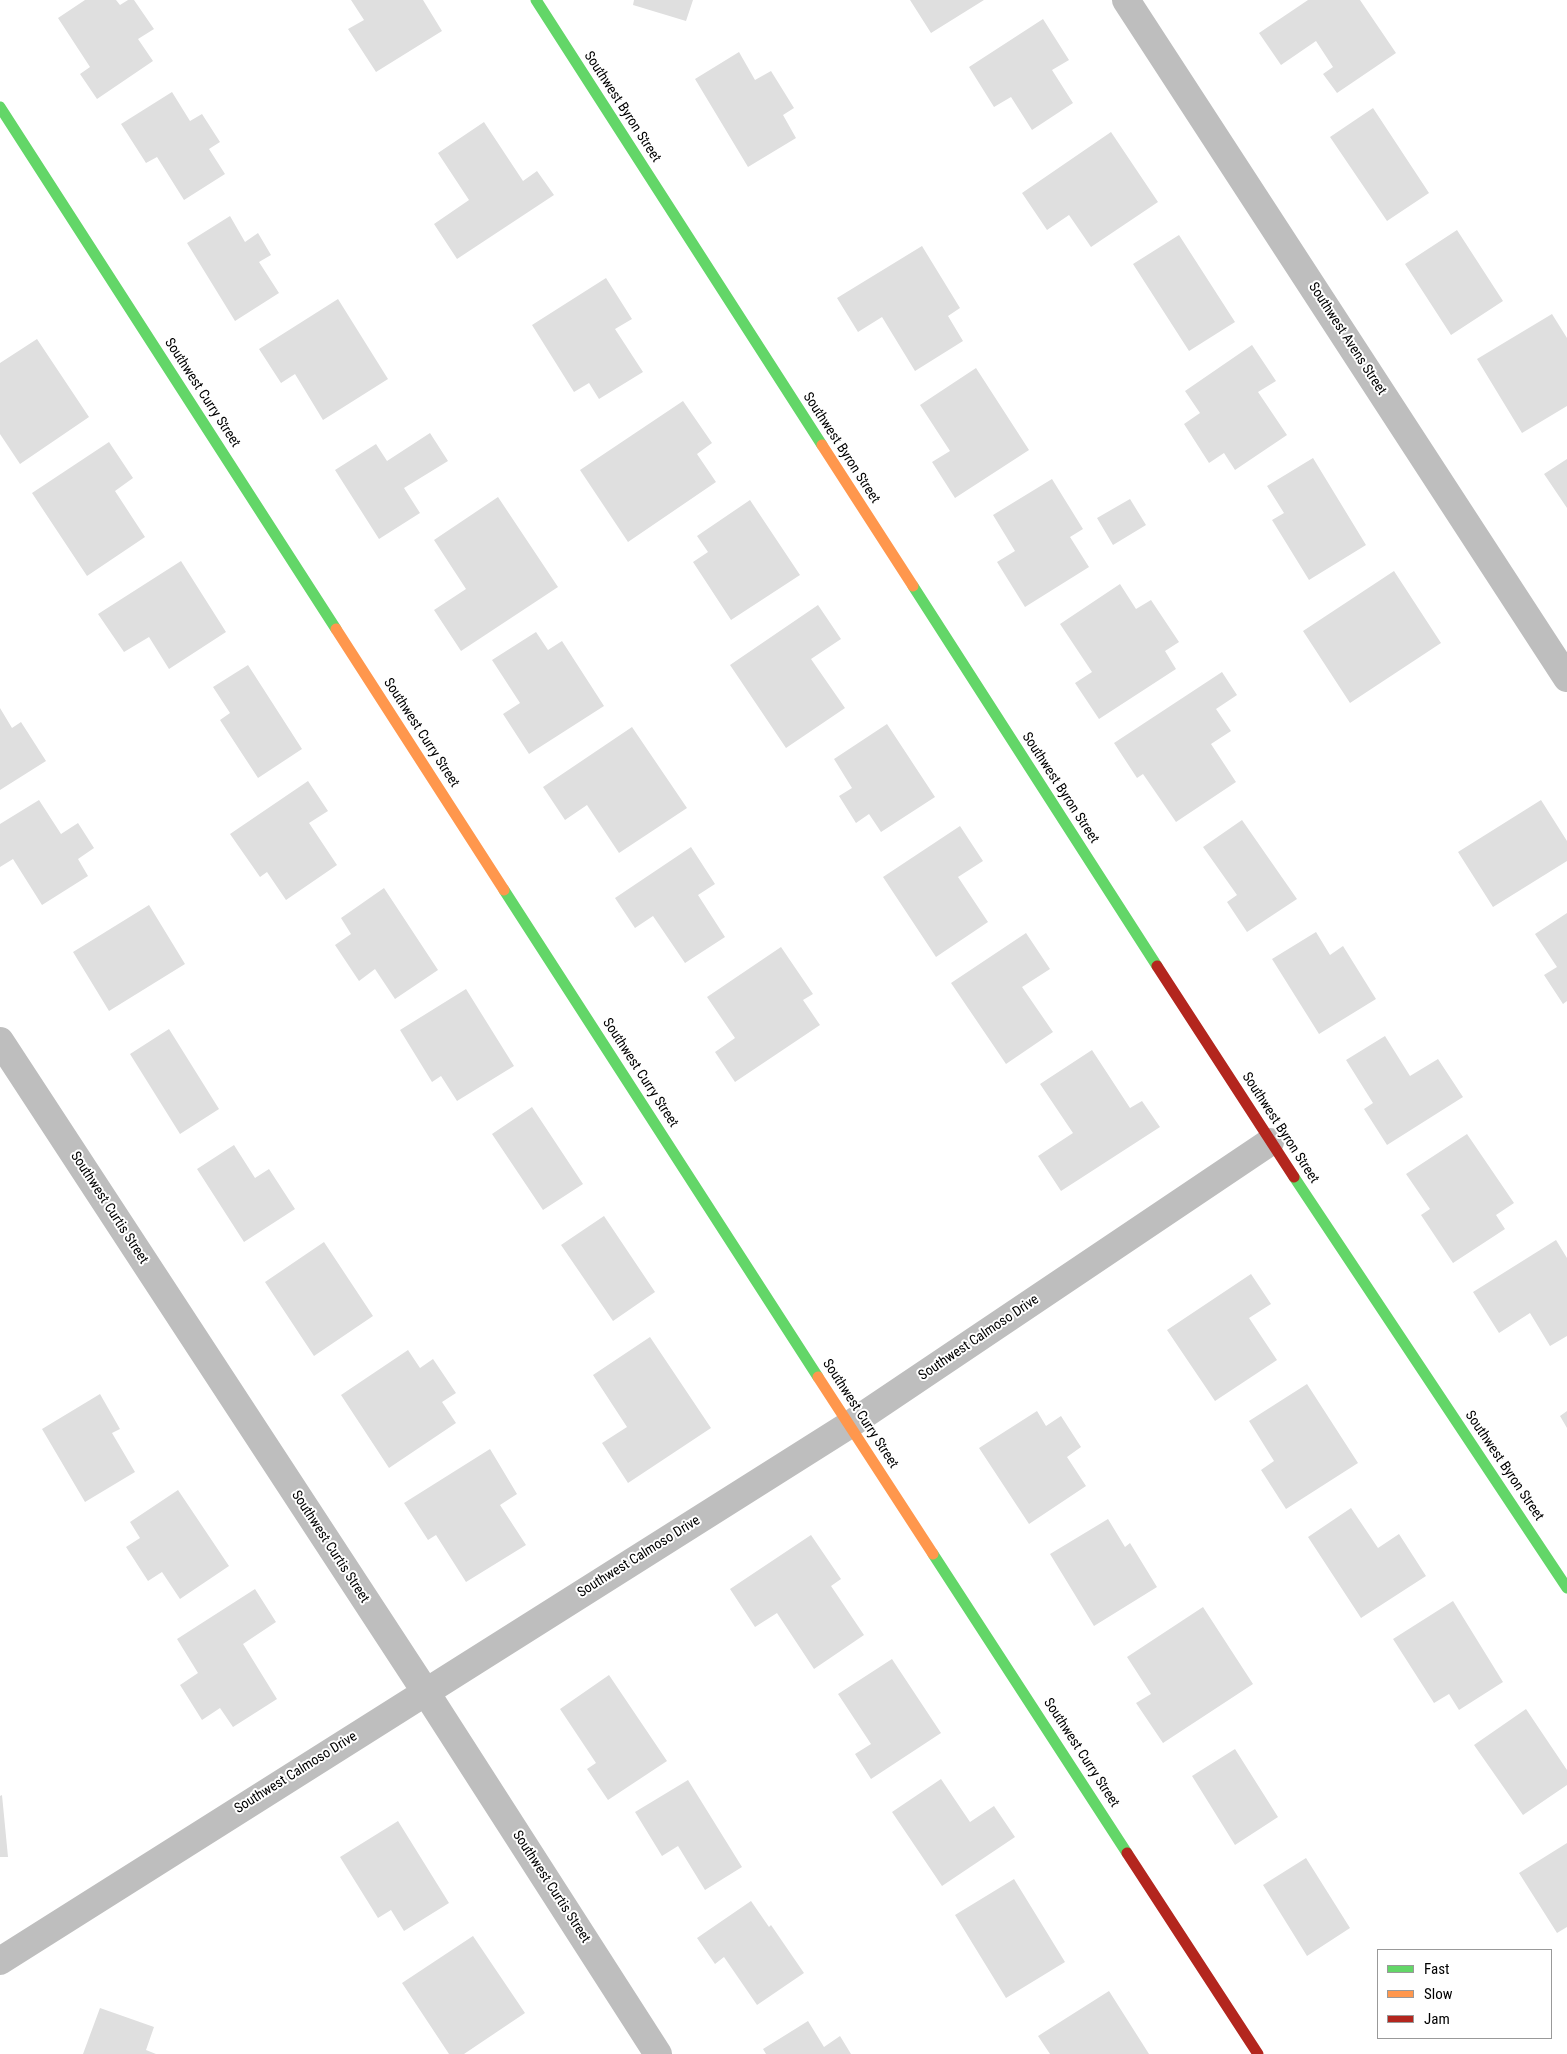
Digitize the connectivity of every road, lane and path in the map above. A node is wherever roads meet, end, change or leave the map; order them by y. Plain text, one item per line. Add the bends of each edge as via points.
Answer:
1 (536, 0) edge
2 (1126, 0) edge
3 (0, 108) edge
4 (1567, 678) edge
5 (0, 1041) edge
6 (1270, 1142) junction
7 (849, 1425) junction
8 (1567, 1588) edge
9 (425, 1691) junction
10 (0, 1961) edge
11 (658, 2054) edge
12 (1258, 2054) edge

1 - 6 street, Southwest Byron Street
2 - 4 street, Southwest Avens Street
3 - 7 street, Southwest Curry Street
5 - 9 street, Southwest Curtis Street
6 - 7 street, Southwest Calmoso Drive
6 - 8 street, Southwest Byron Street
7 - 9 street, Southwest Calmoso Drive
7 - 12 street, Southwest Curry Street
9 - 10 street, Southwest Calmoso Drive
9 - 11 street, Southwest Curtis Street

